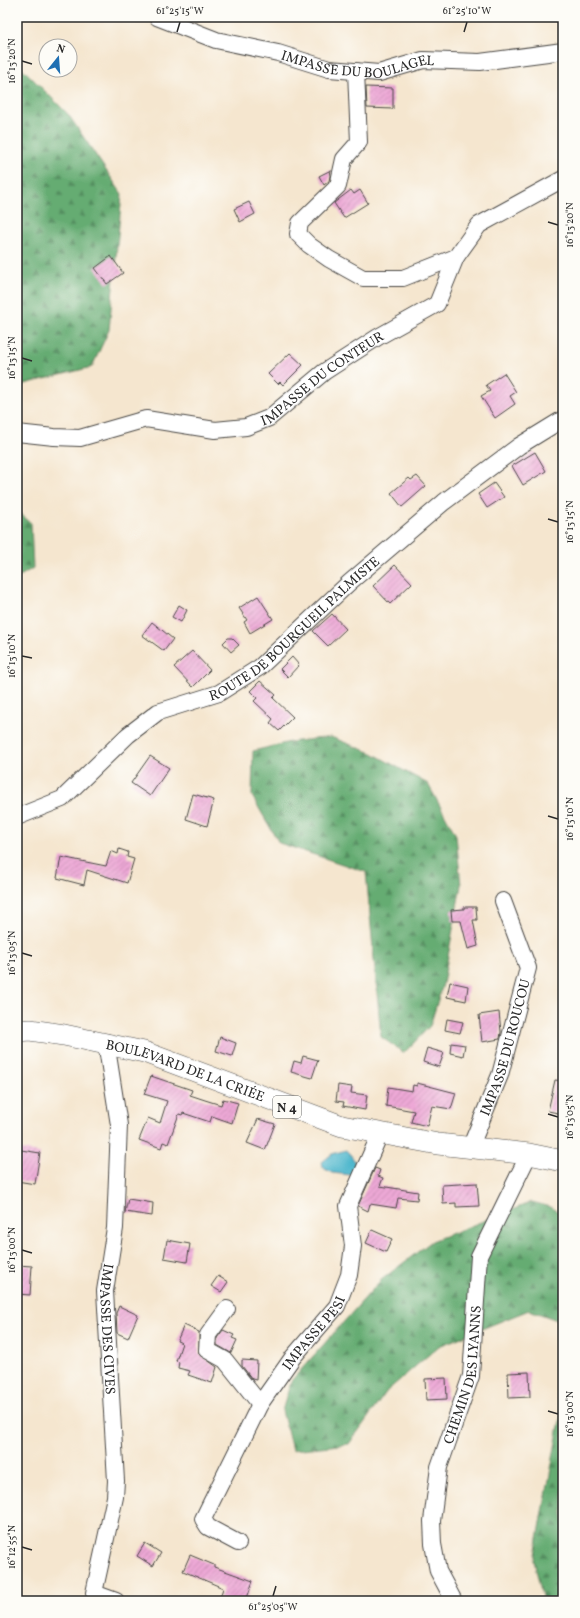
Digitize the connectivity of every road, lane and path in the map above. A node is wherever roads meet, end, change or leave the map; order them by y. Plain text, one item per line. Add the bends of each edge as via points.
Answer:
1 (157, 17) edge
2 (563, 51) edge
3 (356, 71) junction
4 (563, 179) edge
5 (456, 256) junction
6 (563, 419) edge
7 (17, 433) edge
8 (17, 817) edge
9 (503, 901) dead end
10 (17, 1031) edge
11 (106, 1042) junction
12 (380, 1134) junction
13 (470, 1148) junction
14 (528, 1154) junction
15 (563, 1161) edge
16 (227, 1309) dead end
17 (260, 1404) junction
18 (238, 1543) dead end
19 (116, 1601) edge
20 (454, 1601) edge

1 - 3 street, IMPASSE DU BOULAGEL via 216,40 278,53 329,69
2 - 3 street, IMPASSE DU BOULAGEL via 480,62 423,60 379,73
3 - 5 street via 360,142 344,159 338,186 300,223 298,234 329,259 363,278 403,278
4 - 5 street, IMPASSE DU CONTEUR via 479,226
5 - 7 street, IMPASSE DU CONTEUR via 437,304 378,337 324,372 269,418 246,427 215,430 146,419 80,438
6 - 8 street, ROUTE DE BOURGUEIL PALMISTE via 519,446 444,502 350,582 260,667 219,693 158,712 128,735 62,799
9 - 13 street, IMPASSE DU ROUCOU via 528,968 500,1075
10 - 11 main road, BOULEVARD DE LA CRIÉE / N 4 via 30,1030
11 - 12 main road, BOULEVARD DE LA CRIÉE / N 4 via 144,1052 342,1126
11 - 19 street, IMPASSE DES CIVES via 119,1125 116,1215 105,1291 116,1481 115,1497 94,1592
12 - 13 main road, BOULEVARD DE LA CRIÉE / N 4
12 - 17 street, IMPASSE PESI via 348,1206 353,1246 349,1275 337,1306 293,1357
13 - 14 main road, BOULEVARD DE LA CRIÉE / N 4
14 - 15 main road, BOULEVARD DE LA CRIÉE / N 4
14 - 20 street, CHEMIN DES LYANNS via 479,1256 471,1376 439,1467 432,1521 433,1544 438,1571
16 - 17 street via 208,1335 207,1350 225,1360
17 - 18 street, IMPASSE PESI via 203,1519 208,1527

